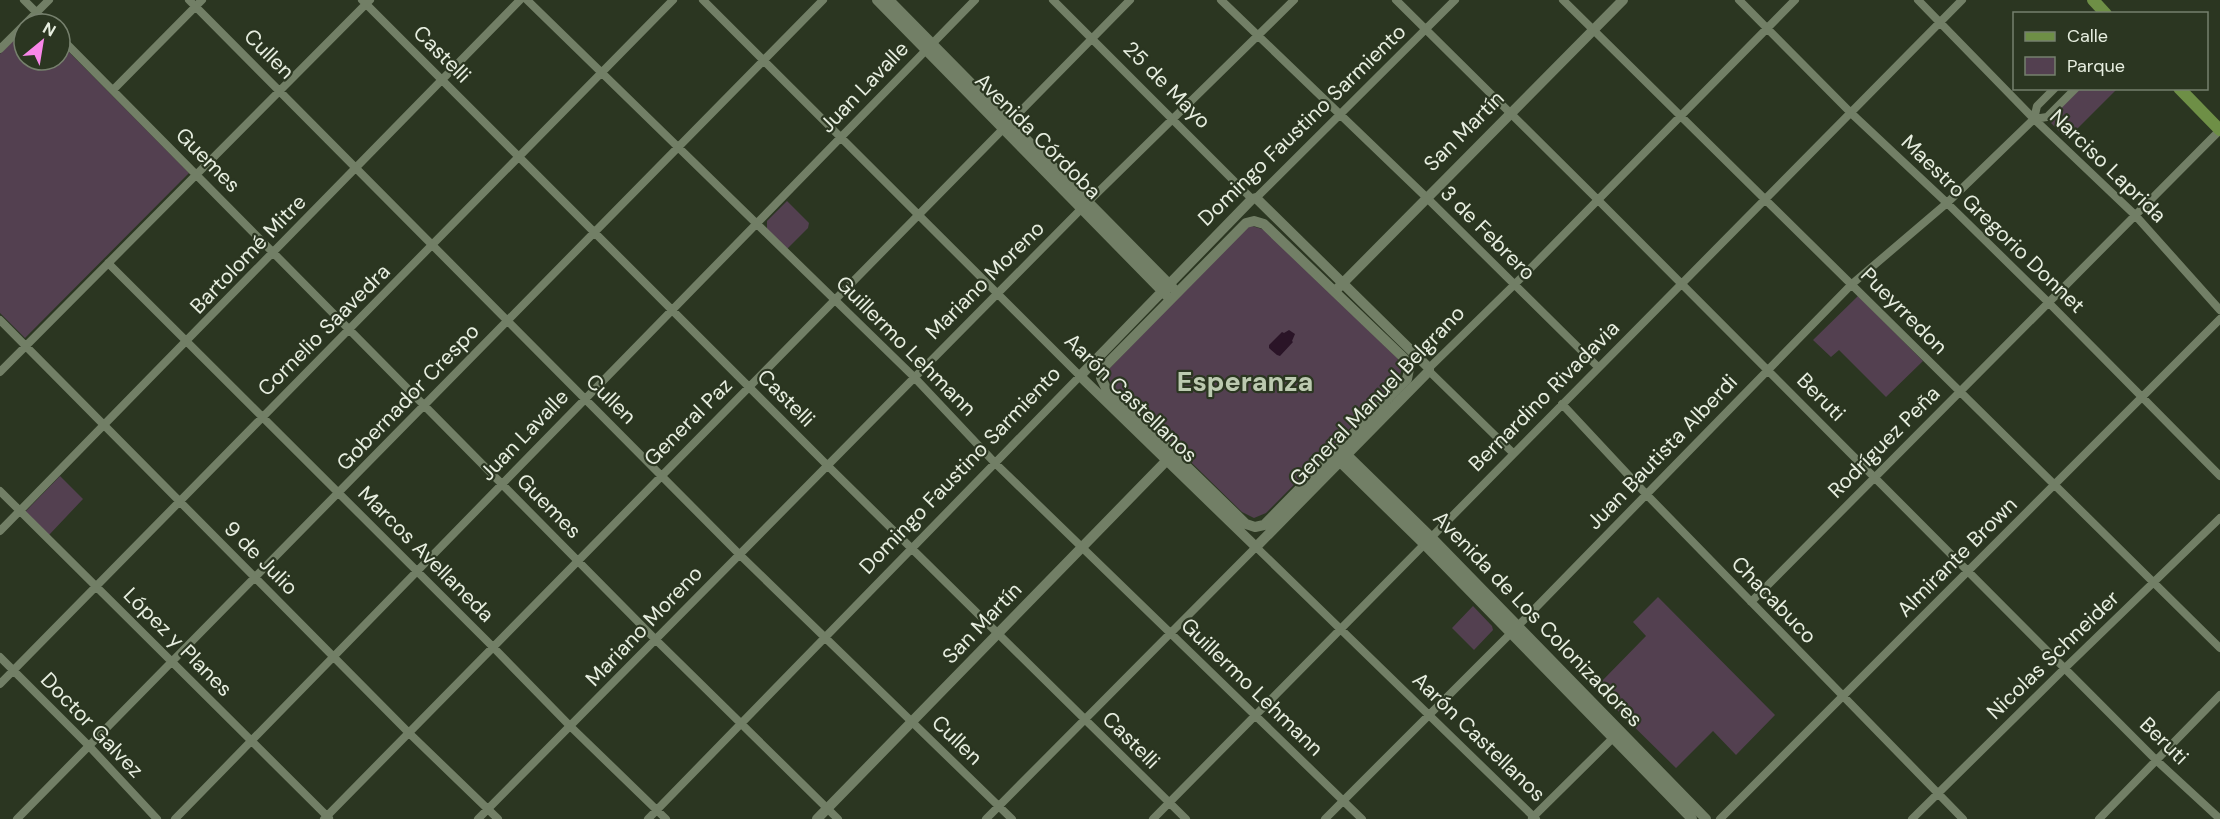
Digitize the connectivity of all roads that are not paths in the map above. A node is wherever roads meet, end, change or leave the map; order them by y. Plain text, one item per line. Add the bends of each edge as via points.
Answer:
1 (24, 0) edge
2 (48, 0) edge
3 (189, 0) edge
4 (202, 0) edge
5 (520, 0) edge
6 (527, 0) edge
7 (673, 0) edge
8 (703, 0) edge
9 (823, 0) edge
10 (877, 0) edge
11 (889, 0) edge
12 (975, 0) edge
13 (1053, 0) edge
14 (1130, 0) edge
15 (1221, 0) edge
16 (1294, 0) edge
17 (1396, 0) edge
18 (1455, 0) edge
19 (1563, 0) edge
20 (1623, 0) edge
21 (1739, 0) edge
22 (1795, 0) edge
23 (1918, 0) edge
24 (1962, 0) edge
25 (2093, 0) edge
26 (366, 1) edge
27 (196, 7) junction
28 (36, 12) joint
29 (2104, 12) edge
30 (1940, 22) junction
31 (1768, 27) junction
32 (1427, 29) junction
33 (1593, 30) junction
34 (12, 36) edge
35 (1257, 36) junction
36 (1092, 38) junction
37 (929, 46) junction
38 (0, 49) edge
39 (72, 49) edge
40 (763, 60) junction
41 (602, 73) junction
42 (442, 80) junction
43 (113, 90) junction
44 (2053, 90) edge
45 (2074, 90) edge
46 (2181, 90) edge
47 (280, 91) junction
48 (1510, 112) junction
49 (1851, 113) junction
50 (1681, 115) junction
51 (1340, 116) junction
52 (1173, 118) junction
53 (2034, 119) junction
54 (1006, 126) junction
55 (2220, 130) edge
56 (840, 138) junction
57 (678, 147) junction
58 (519, 157) junction
59 (357, 168) junction
60 (196, 175) junction
61 (1426, 197) junction
62 (1254, 199) junction
63 (1765, 199) junction
64 (1598, 200) junction
65 (1947, 203) junction
66 (1085, 205) junction
67 (917, 215) junction
68 (2135, 215) junction
69 (756, 224) junction
70 (1264, 224) joint
71 (595, 232) junction
72 (433, 245) junction
73 (274, 253) junction
74 (108, 263) junction
75 (1515, 284) junction
76 (1681, 284) junction
77 (1852, 284) junction
78 (1166, 287) junction
79 (1338, 287) junction
80 (996, 294) junction
81 (1174, 296) junction
82 (834, 300) junction
83 (2048, 302) junction
84 (672, 310) junction
85 (2220, 310) edge
86 (2220, 319) edge
87 (0, 320) edge
88 (508, 321) junction
89 (350, 330) junction
90 (187, 342) junction
91 (26, 346) junction
92 (1105, 366) joint
93 (1598, 367) junction
94 (1429, 370) junction
95 (1768, 370) junction
96 (0, 372) edge
97 (1409, 374) joint
98 (1080, 376) junction
99 (914, 377) junction
100 (748, 386) junction
101 (1959, 391) junction
102 (2143, 397) junction
103 (585, 398) junction
104 (1562, 404) junction
105 (425, 406) junction
106 (263, 418) junction
107 (104, 425) junction
108 (1513, 453) junction
109 (1340, 456) junction
110 (1170, 458) junction
111 (995, 463) junction
112 (827, 465) junction
113 (661, 475) junction
114 (2220, 476) edge
115 (1875, 477) junction
116 (501, 484) junction
117 (2054, 485) junction
118 (0, 491) edge
119 (339, 493) junction
120 (1646, 494) junction
121 (180, 502) junction
122 (20, 511) junction
123 (2220, 518) edge
124 (1246, 524) joint
125 (0, 531) edge
126 (1427, 540) junction
127 (1256, 547) junction
128 (912, 548) junction
129 (1083, 548) junction
130 (740, 555) junction
131 (577, 560) junction
132 (417, 570) junction
133 (1969, 571) junction
134 (256, 578) junction
135 (2153, 584) junction
136 (96, 587) junction
137 (1751, 602) junction
138 (1341, 628) junction
139 (1513, 630) junction
140 (1172, 633) junction
141 (999, 634) junction
142 (825, 637) junction
143 (656, 640) junction
144 (492, 646) junction
145 (2220, 648) edge
146 (333, 656) junction
147 (0, 657) edge
148 (173, 663) junction
149 (2065, 668) junction
150 (13, 670) junction
151 (0, 684) edge
152 (2220, 695) edge
153 (1843, 696) junction
154 (1256, 714) junction
155 (1428, 714) junction
156 (1085, 720) junction
157 (912, 722) junction
158 (740, 724) junction
159 (571, 727) junction
160 (1621, 732) junction
161 (409, 733) junction
162 (1611, 739) junction
163 (250, 740) junction
164 (89, 746) junction
165 (2156, 760) junction
166 (1938, 793) junction
167 (1343, 801) junction
168 (1169, 802) junction
169 (999, 806) junction
170 (488, 808) junction
171 (827, 809) junction
172 (657, 810) junction
173 (327, 818) edge
174 (1534, 818) edge
175 (17, 819) edge
176 (157, 819) edge
177 (175, 819) edge
178 (478, 819) edge
179 (498, 819) edge
180 (648, 819) edge
181 (666, 819) edge
182 (817, 819) edge
183 (838, 819) edge
184 (986, 819) edge
185 (1012, 819) edge
186 (1153, 819) edge
187 (1186, 819) edge
188 (1325, 819) edge
189 (1362, 819) edge
190 (1692, 819) edge
191 (1706, 819) edge
192 (1720, 819) edge
193 (1912, 819) edge
194 (1963, 819) edge
195 (2098, 819) edge
196 (2220, 819) edge

1 - 28 street
2 - 28 street
3 - 27 street, Cullen
4 - 27 street
5 - 42 street, Bartolomé Mitre
6 - 41 street, Guillermo Lehmann
7 - 41 street, Cornelio Saavedra
8 - 40 street, Aarón Castellanos
9 - 40 street, Gobernador Crespo
10 - 37 main road, Avenida Córdoba
11 - 37 main road, Avenida Córdoba
12 - 37 street, Juan Lavalle
13 - 36 street, 25 de Mayo
14 - 36 street, General Paz
15 - 35 street, 3 de Febrero
16 - 35 street, Mariano Moreno
17 - 32 street, Beruti
18 - 32 street, Domingo Faustino Sarmiento
19 - 33 street, Pueyrredon
20 - 33 main road, San Martín
21 - 31 street, Maestro Gregorio Donnet
22 - 31 street, General Manuel Belgrano
23 - 30 street, Narciso Laprida
24 - 30 street, Bernardino Rivadavia
25 - 29 main road
26 - 42 street, Castelli
26 - 47 street
27 - 43 street
27 - 47 street, Cullen
30 - 49 street, Bernardino Rivadavia
30 - 53 street, Narciso Laprida
31 - 49 street, Maestro Gregorio Donnet
31 - 50 street, General Manuel Belgrano
32 - 48 street, Beruti
32 - 51 street, Domingo Faustino Sarmiento
33 - 48 main road, San Martín
33 - 50 street, Pueyrredon
34 - 38 street
35 - 51 street, 3 de Febrero
35 - 52 street, Mariano Moreno
36 - 52 street, 25 de Mayo
36 - 54 street, General Paz
37 - 54 main road, Avenida Córdoba
37 - 56 street, Juan Lavalle
39 - 43 street, Guemes
40 - 56 street, Aarón Castellanos
40 - 57 street, Gobernador Crespo
41 - 57 street, Guillermo Lehmann
41 - 58 street, Cornelio Saavedra
42 - 58 street, Castelli
42 - 59 street, Bartolomé Mitre
43 - 60 street, Guemes
44 - 53 street, Juan Bautista Alberdi via 2037,106
45 - 53 street, Juan Bautista Alberdi via 2047,117
46 - 55 main road
47 - 59 street, Cullen
47 - 60 street
48 - 61 main road, San Martín
48 - 64 street, Beruti
49 - 63 street, Bernardino Rivadavia
49 - 65 street, Maestro Gregorio Donnet
50 - 63 street, Pueyrredon
50 - 64 street, General Manuel Belgrano
51 - 61 street, 3 de Febrero
51 - 62 street, Domingo Faustino Sarmiento
52 - 62 street, 25 de Mayo
52 - 66 street, Mariano Moreno
53 - 65 street, Juan Bautista Alberdi
53 - 68 street, Narciso Laprida
54 - 66 main road, Avenida Córdoba
54 - 67 street, General Paz
55 - 68 street, Rodríguez Peña
56 - 67 street, Aarón Castellanos
56 - 69 street, Juan Lavalle
57 - 69 street, Guillermo Lehmann
57 - 71 street, Gobernador Crespo
58 - 71 street, Castelli
58 - 72 street, Cornelio Saavedra
59 - 72 street, Cullen
59 - 73 street, Bartolomé Mitre
60 - 73 street, Guemes
60 - 74 street
61 - 75 street, 3 de Febrero
61 - 79 main road, San Martín
62 - 78 main road, Domingo Faustino Sarmiento
62 - 79 main road, 25 de Mayo
63 - 76 street, Bernardino Rivadavia
63 - 77 street, Pueyrredon
64 - 75 street, General Manuel Belgrano
64 - 76 street, Beruti
65 - 77 street, Juan Bautista Alberdi
65 - 83 street, Maestro Gregorio Donnet
66 - 78 main road, Avenida Córdoba
66 - 80 street, Mariano Moreno
67 - 80 street, Aarón Castellanos
67 - 82 street, General Paz
68 - 83 street, Rodríguez Peña
68 - 85 street, Narciso Laprida
69 - 82 street, Guillermo Lehmann
69 - 84 street, Juan Lavalle
70 - 79 main road, 25 de Mayo
70 - 81 main road, Domingo Faustino Sarmiento via 1246,223
71 - 84 street, Castelli
71 - 88 street, Gobernador Crespo
72 - 88 street, Cullen
72 - 89 street, Cornelio Saavedra
73 - 89 street, Guemes
73 - 90 street, Bartolomé Mitre
74 - 90 street, Marcos Avellaneda
74 - 91 street
75 - 93 street, 3 de Febrero
75 - 94 street, General Manuel Belgrano
76 - 93 street, Bernardino Rivadavia
76 - 95 street, Beruti
77 - 95 street, Juan Bautista Alberdi
77 - 101 street, Pueyrredon
78 - 81 main road, Avenida Córdoba
78 - 98 main road, Domingo Faustino Sarmiento
79 - 94 main road, 25 de Mayo
79 - 97 main road, 25 de Mayo via 1406,360
80 - 98 street, Aarón Castellanos
80 - 99 street, Mariano Moreno
81 - 92 main road, Domingo Faustino Sarmiento
82 - 99 street, Guillermo Lehmann
82 - 100 street, General Paz
83 - 101 street, Rodríguez Peña
83 - 102 street, Maestro Gregorio Donnet
84 - 100 street, Castelli
84 - 103 street, Juan Lavalle
86 - 102 street, Almirante Brown
87 - 91 street, 9 de Julio
88 - 103 street, Cullen
88 - 105 street, Gobernador Crespo
89 - 105 street, Guemes
89 - 106 street, Cornelio Saavedra
90 - 106 street, Marcos Avellaneda
90 - 107 street, Bartolomé Mitre
91 - 96 street
91 - 107 street, 9 de Julio
92 - 110 main road, Aarón Castellanos via 1101,378 1107,388
93 - 104 street, Bernardino Rivadavia
94 - 108 street, 25 de Mayo
94 - 109 main road, General Manuel Belgrano
95 - 115 street, Beruti
95 - 120 street, Juan Bautista Alberdi
97 - 109 main road, General Manuel Belgrano
98 - 110 main road, Aarón Castellanos
98 - 111 street, Domingo Faustino Sarmiento
99 - 111 street, Guillermo Lehmann
99 - 112 street, Mariano Moreno
100 - 112 street, Castelli
100 - 113 street, General Paz
101 - 115 street, Rodríguez Peña
101 - 117 street, Pueyrredon
102 - 114 street, Maestro Gregorio Donnet
102 - 117 street, Almirante Brown
103 - 113 street, Cullen
103 - 116 street, Juan Lavalle
104 - 108 street, Bernardino Rivadavia
104 - 120 street, Chacabuco
105 - 116 street, Guemes
105 - 119 street, Gobernador Crespo
106 - 119 street, Marcos Avellaneda
106 - 121 street, Cornelio Saavedra
107 - 121 street, 9 de Julio
107 - 122 street, Bartolomé Mitre
108 - 126 street, Bernardino Rivadavia
109 - 124 main road, General Manuel Belgrano via 1264,525
109 - 126 main road, Avenida de Los Colonizadores
109 - 127 main road, General Manuel Belgrano
110 - 124 main road, Aarón Castellanos
110 - 127 main road, Aarón Castellanos
110 - 129 main road, San Martín
111 - 128 street, Domingo Faustino Sarmiento
111 - 129 street, Guillermo Lehmann
112 - 128 street, Castelli
112 - 130 street, Mariano Moreno
113 - 130 street, Cullen
113 - 131 street, General Paz
115 - 133 street, Beruti
115 - 137 street, Rodríguez Peña
116 - 131 street, Guemes
116 - 132 street, Juan Lavalle
117 - 133 street, Almirante Brown
117 - 135 street, Pueyrredon
118 - 122 street, López y Planes
119 - 132 street, Marcos Avellaneda
119 - 134 street, Gobernador Crespo
120 - 137 street, Chacabuco
120 - 139 street, Juan Bautista Alberdi
121 - 134 street, 9 de Julio
121 - 136 street, Cornelio Saavedra
122 - 125 street, Bartolomé Mitre
122 - 136 street, López y Planes
123 - 135 street, Nicolas Schneider
126 - 138 street, Bernardino Rivadavia
126 - 139 main road, Avenida de Los Colonizadores
127 - 138 street, Aarón Castellanos
127 - 140 street, General Manuel Belgrano
128 - 141 street, Castelli
128 - 142 street, Domingo Faustino Sarmiento
129 - 140 street, Guillermo Lehmann
129 - 141 main road, San Martín
130 - 142 street, Cullen
130 - 143 street, Mariano Moreno
131 - 143 street, Guemes
131 - 144 street, General Paz
132 - 144 street, Marcos Avellaneda
132 - 146 street, Juan Lavalle
133 - 149 street, Beruti
133 - 153 street, Almirante Brown
134 - 146 street, 9 de Julio
134 - 148 street, Gobernador Crespo
135 - 145 street, Pueyrredon
135 - 149 street, Nicolas Schneider
136 - 148 street, López y Planes
136 - 150 street, Cornelio Saavedra
137 - 153 street, Chacabuco
138 - 154 street, Bernardino Rivadavia
138 - 155 street, Aarón Castellanos
139 - 155 street, Juan Bautista Alberdi
139 - 160 main road, Avenida de Los Colonizadores
139 - 162 main road, Avenida de Los Colonizadores
140 - 154 street, Guillermo Lehmann
140 - 156 street, General Manuel Belgrano
141 - 156 street, Castelli
141 - 157 main road, San Martín
142 - 157 street, Cullen
142 - 158 street, Domingo Faustino Sarmiento
143 - 158 street, Guemes
143 - 159 street, Mariano Moreno
144 - 159 street, Marcos Avellaneda
144 - 161 street, General Paz
146 - 161 street, 9 de Julio
146 - 163 street, Juan Lavalle
147 - 150 street, Doctor Galvez
148 - 163 street, López y Planes
148 - 164 street, Gobernador Crespo
149 - 165 street, Beruti
149 - 166 street, Nicolas Schneider
150 - 151 street, Cornelio Saavedra
150 - 164 street, Doctor Galvez
152 - 165 street
153 - 166 street, Chacabuco
153 - 192 street, Almirante Brown
154 - 167 street, Guillermo Lehmann
154 - 168 street, Bernardino Rivadavia
155 - 167 street, Juan Bautista Alberdi
155 - 174 street, Aarón Castellanos
156 - 168 street, Castelli
156 - 169 street, General Manuel Belgrano
157 - 169 street, Cullen
157 - 171 main road, San Martín
158 - 171 street, Guemes
158 - 172 street, Domingo Faustino Sarmiento
159 - 170 street, Mariano Moreno
159 - 172 street, Marcos Avellaneda
160 - 162 street
160 - 191 main road, Avenida de Los Colonizadores
161 - 170 street, 9 de Julio
161 - 173 street, General Paz
162 - 174 street
162 - 190 main road, Avenida de Los Colonizadores
163 - 173 street, López y Planes
163 - 177 street, Juan Lavalle
164 - 175 street, Gobernador Crespo
164 - 176 street, Doctor Galvez
165 - 195 street
165 - 196 street, Beruti
166 - 193 street, Nicolas Schneider
166 - 194 street, Chacabuco
167 - 188 street, Juan Bautista Alberdi
167 - 189 street, Guillermo Lehmann
168 - 186 street, Bernardino Rivadavia
168 - 187 street, Castelli
169 - 184 street, General Manuel Belgrano
169 - 185 street, Cullen
170 - 178 street, Mariano Moreno
170 - 179 street, 9 de Julio
171 - 182 main road, San Martín
171 - 183 street, Guemes
172 - 180 street, Domingo Faustino Sarmiento
172 - 181 street, Marcos Avellaneda

